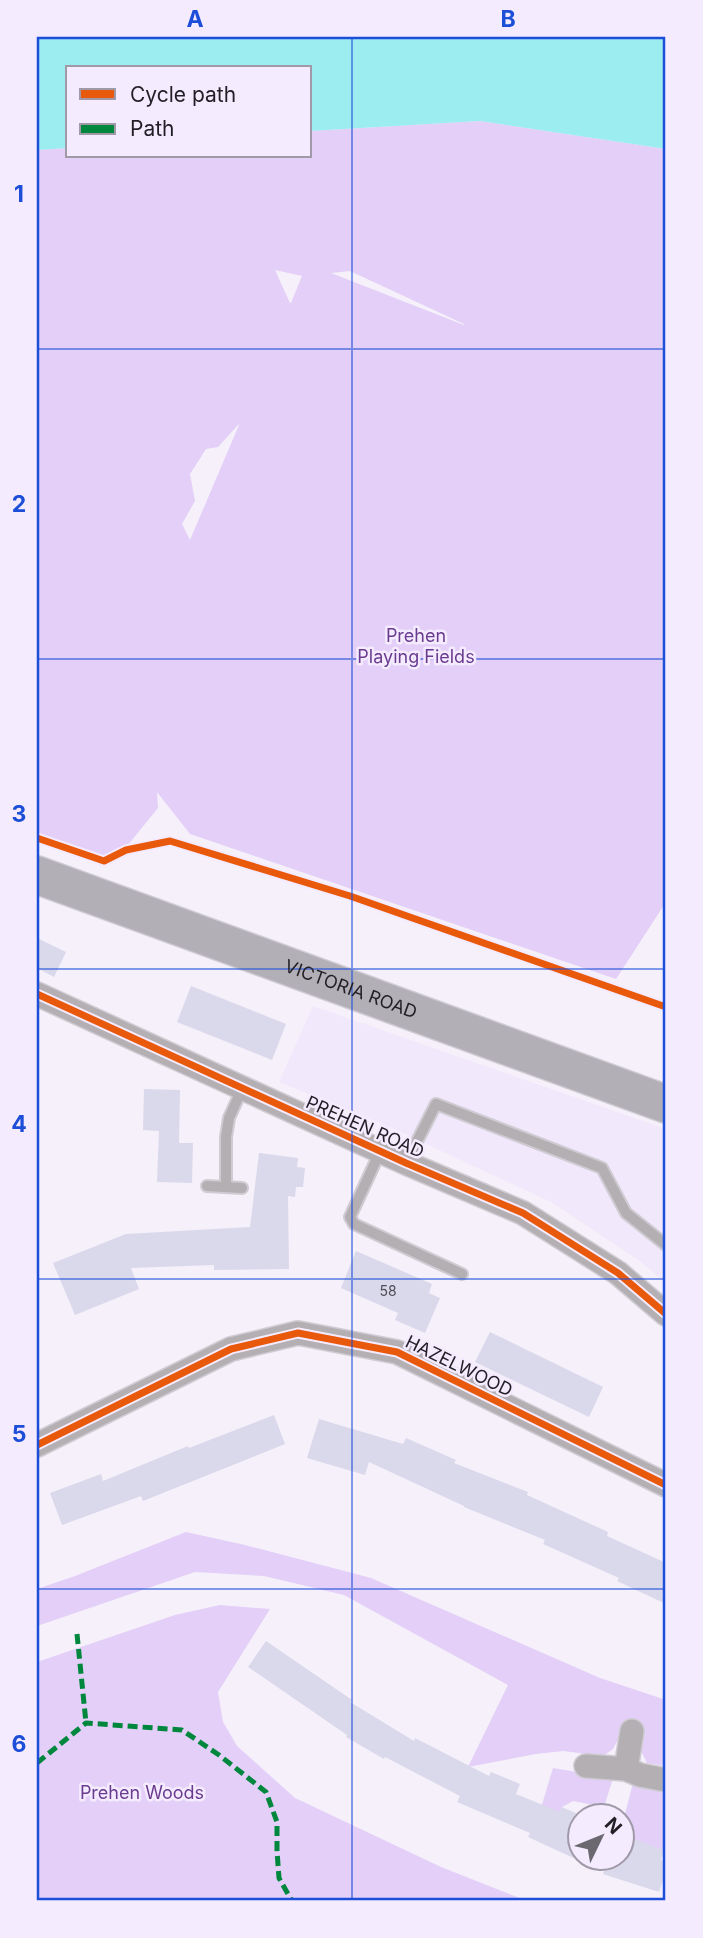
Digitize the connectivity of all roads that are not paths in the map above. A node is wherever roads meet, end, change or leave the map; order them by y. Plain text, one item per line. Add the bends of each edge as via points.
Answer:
1 (37, 875) edge
2 (37, 994) edge
3 (242, 1089) junction
4 (666, 1104) edge
5 (380, 1152) junction
6 (406, 1163) junction
7 (207, 1186) dead end
8 (226, 1187) junction
9 (242, 1188) dead end
10 (666, 1245) edge
11 (461, 1274) dead end
12 (666, 1314) edge
13 (37, 1445) edge
14 (666, 1485) edge
15 (632, 1731) dead end
16 (586, 1766) dead end
17 (626, 1769) junction
18 (666, 1780) edge

1 - 4 highway, VICTORIA ROAD
2 - 3 street, PREHEN ROAD
3 - 5 street, PREHEN ROAD
3 - 8 lane via 229,1118
5 - 6 street, PREHEN ROAD
5 - 11 lane via 350,1217 354,1224
6 - 10 lane via 436,1104 602,1168 626,1213
6 - 12 street, PREHEN ROAD via 523,1213 618,1273
7 - 8 lane
8 - 9 lane
13 - 14 street, HAZELWOOD via 231,1349 298,1334 397,1352
15 - 17 street
16 - 17 street
17 - 18 street

